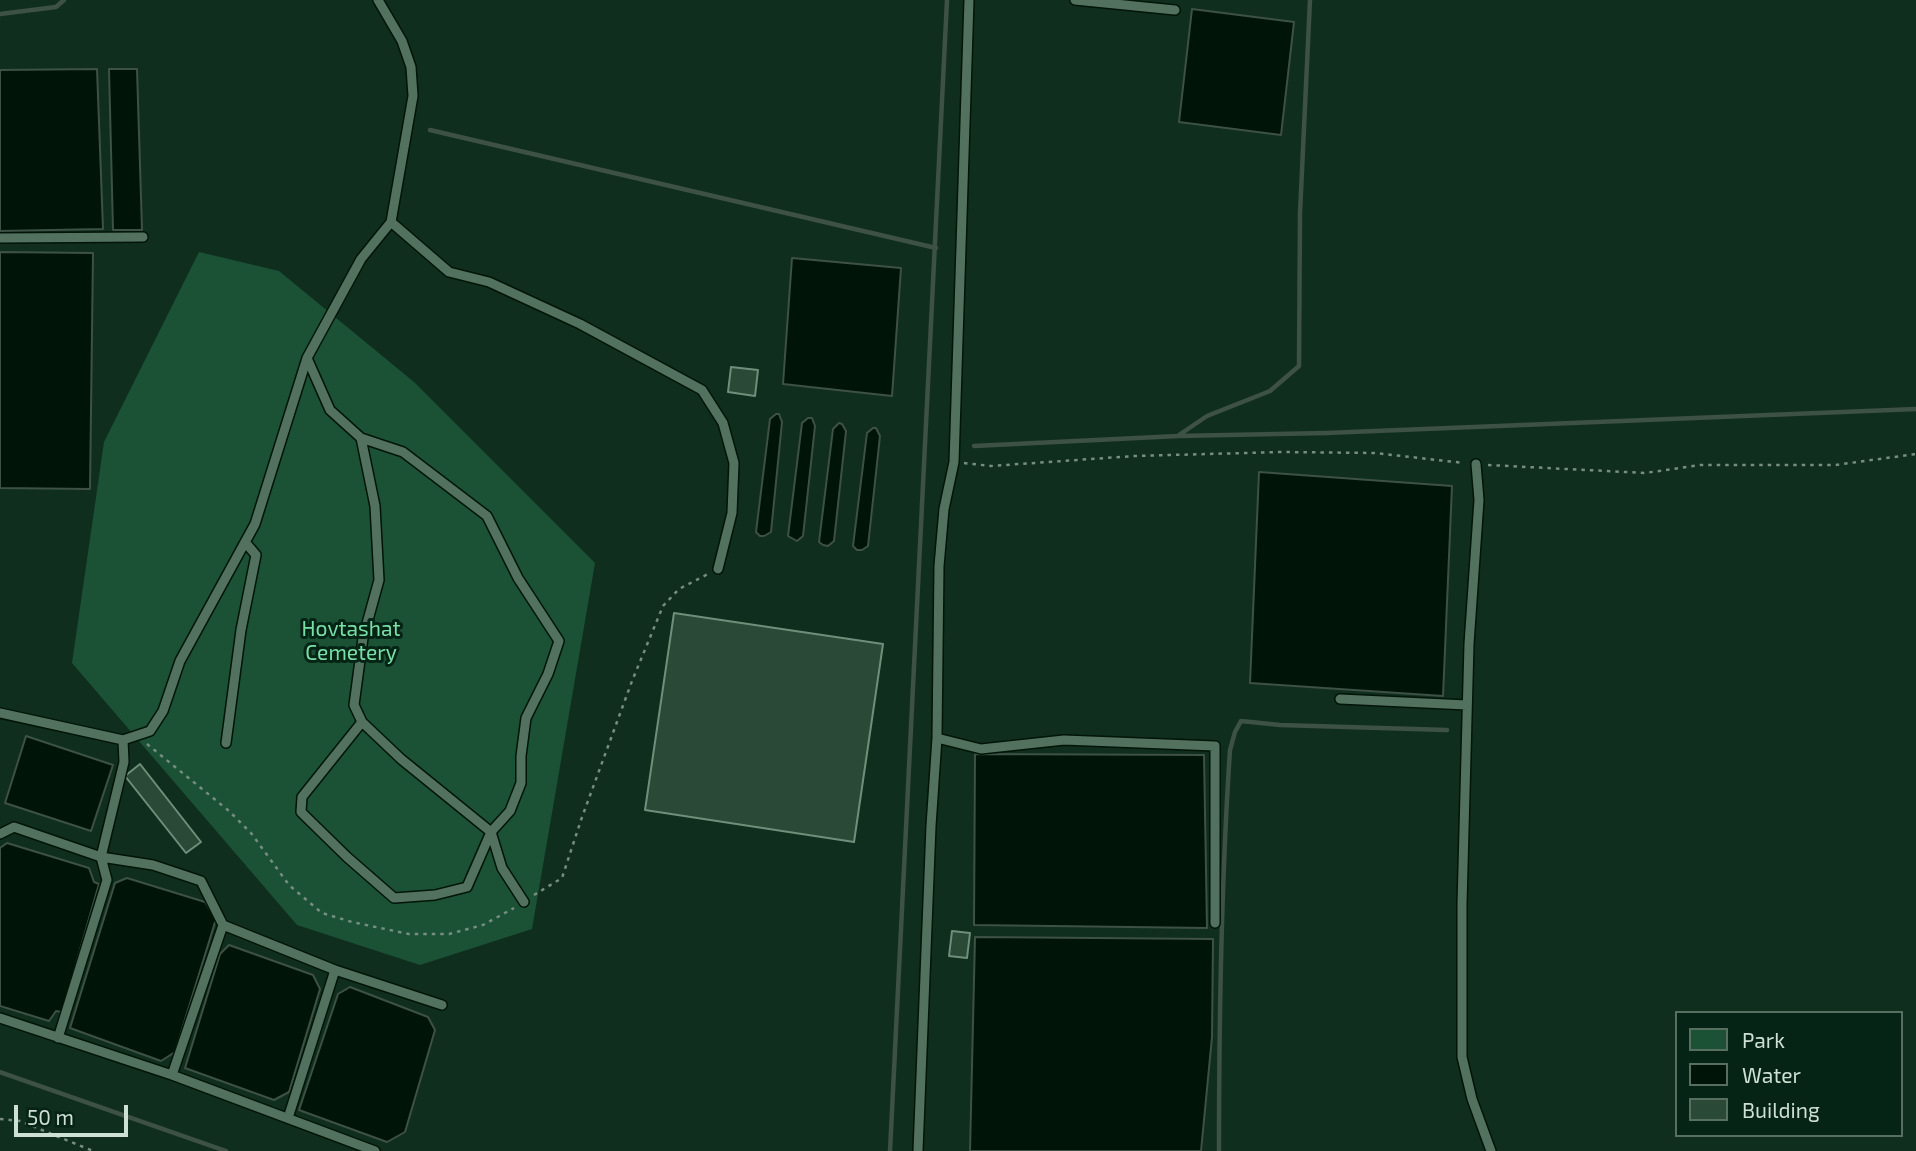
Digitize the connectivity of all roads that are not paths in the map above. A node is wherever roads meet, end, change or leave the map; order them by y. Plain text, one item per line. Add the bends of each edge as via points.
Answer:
1 (378, 0) edge
2 (969, 0) edge
3 (1075, 0) edge
4 (1175, 10) dead end
5 (391, 222) junction
6 (144, 237) dead end
7 (0, 238) edge
8 (307, 358) junction
9 (361, 438) junction
10 (1476, 464) road end
11 (245, 542) junction
12 (718, 569) dead end
13 (1340, 699) dead end
14 (1467, 705) junction
15 (0, 713) edge
16 (362, 722) junction
17 (937, 738) junction
18 (123, 740) junction
19 (226, 743) dead end
20 (491, 832) junction
21 (0, 834) edge
22 (101, 857) junction
23 (524, 902) dead end
24 (1215, 923) dead end
25 (223, 925) junction
26 (335, 970) junction
27 (442, 1005) dead end
28 (0, 1018) edge
29 (58, 1038) junction
30 (172, 1074) junction
31 (288, 1118) junction
32 (375, 1151) edge
33 (918, 1151) edge
34 (1491, 1151) edge

1 - 5 lane via 402,41 411,67 413,96
2 - 17 lane via 954,462 939,566
3 - 4 lane
5 - 8 lane via 361,259
5 - 12 lane via 449,272 489,282 580,324 702,390 723,423 734,463 732,513
6 - 7 lane
8 - 9 lane via 330,410
8 - 11 lane via 255,524
9 - 16 lane via 375,506 379,580 363,638 354,705
9 - 20 lane via 403,452 487,516 518,578 559,641 526,718 521,783 510,811
10 - 14 lane via 1479,500
11 - 18 lane via 180,662 163,711 150,731
11 - 19 lane via 256,555
13 - 14 lane
14 - 34 lane via 1462,1057
15 - 18 lane
16 - 20 lane
16 - 20 lane via 302,797 301,812 394,898 467,887
17 - 24 lane via 981,748 1064,740 1215,746
17 - 33 lane
18 - 22 lane via 124,762
20 - 23 lane via 502,868
21 - 22 lane via 15,827
22 - 25 lane via 153,865 201,881
22 - 29 lane via 107,880
25 - 26 lane
25 - 30 lane
26 - 27 lane
26 - 31 lane
28 - 29 lane
29 - 30 lane
30 - 31 lane
31 - 32 lane

